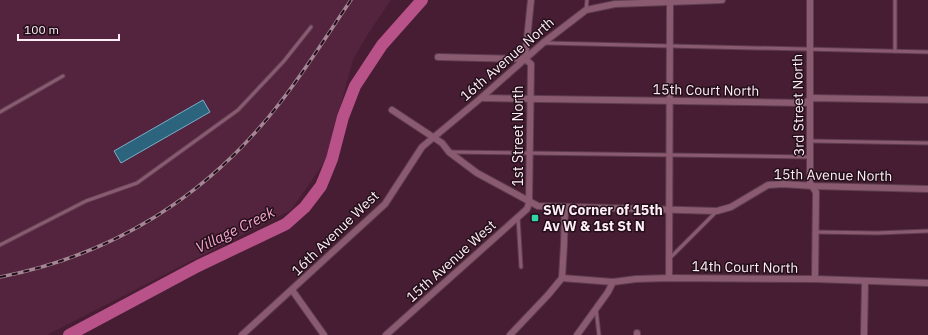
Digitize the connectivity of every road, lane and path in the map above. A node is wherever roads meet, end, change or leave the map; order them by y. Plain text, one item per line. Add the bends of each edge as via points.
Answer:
1 (532, 0) edge
2 (586, 0) edge
3 (722, 0) edge
4 (810, 0) edge
5 (895, 0) edge
6 (670, 1) edge
7 (586, 10) junction
8 (312, 27) dead end
9 (543, 42) junction
10 (670, 46) junction
11 (809, 49) junction
12 (895, 51) junction
13 (928, 52) edge
14 (438, 57) dead end
15 (525, 59) junction
16 (63, 76) dead end
17 (481, 98) junction
18 (531, 98) junction
19 (810, 99) junction
20 (928, 100) edge
21 (670, 101) junction
22 (392, 110) dead end
23 (0, 112) edge
24 (432, 138) junction
25 (811, 142) junction
26 (928, 143) edge
27 (448, 152) junction
28 (531, 153) junction
29 (670, 155) junction
30 (810, 157) junction
31 (813, 186) junction
32 (928, 189) edge
33 (529, 203) junction
34 (565, 208) junction
35 (670, 211) junction
36 (717, 211) junction
37 (518, 217) junction
38 (928, 231) edge
39 (815, 232) junction
40 (0, 245) edge
41 (669, 260) junction
42 (521, 267) dead end
43 (562, 278) junction
44 (669, 278) junction
45 (815, 279) junction
46 (865, 281) junction
47 (613, 282) junction
48 (928, 283) edge
49 (292, 290) junction
50 (596, 309) junction
51 (242, 335) edge
52 (324, 335) edge
53 (386, 335) edge
54 (510, 335) edge
55 (577, 335) edge
56 (599, 335) edge
57 (864, 335) edge

1 - 15 street, 1st Street North
2 - 7 lane
3 - 6 street, 16th Avenue North
4 - 11 street, 3rd Street North
5 - 12 lane
6 - 7 street, 16th Avenue North via 616,4
6 - 10 street
7 - 9 street, 16th Avenue North
8 - 40 lane via 238,110 137,182 86,200
9 - 10 lane
9 - 15 street, 16th Avenue North
10 - 11 lane
10 - 21 street
11 - 12 lane
11 - 19 street, 3rd Street North
12 - 13 lane
14 - 15 street
15 - 17 street, 16th Avenue North
15 - 18 street, 1st Street North via 530,64
16 - 23 lane
17 - 18 street, 15th Court North
17 - 24 street, 16th Avenue North
18 - 21 street, 15th Court North
18 - 28 street, 1st Street North
19 - 20 street, 15th Court North
19 - 21 street, 15th Court North via 805,103
19 - 25 street, 3rd Street North
21 - 29 street
22 - 24 street, 15th Avenue North
24 - 27 street, 15th Avenue North via 442,143
24 - 49 street, 16th Avenue West via 422,147 385,204
25 - 26 lane
25 - 30 street, 3rd Street North
27 - 28 lane
27 - 33 street, 15th Avenue North via 476,173
28 - 29 lane
28 - 33 street, 1st Street North
29 - 30 lane
29 - 35 street
30 - 31 street, 3rd Street North via 810,183
31 - 32 street, 15th Avenue North
31 - 36 street, 15th Avenue North via 768,185 731,207
31 - 39 street, 3rd Street North via 816,192
33 - 34 street, 15th Avenue North
33 - 37 street, 15th Avenue West via 527,209
34 - 35 street, 15th Avenue North
34 - 43 street
35 - 36 street, 15th Avenue North
35 - 41 street
36 - 41 lane
37 - 42 lane
37 - 53 street, 15th Avenue West
38 - 39 lane
39 - 45 street, 3rd Street North
41 - 44 street
43 - 47 street, 14th Court North
43 - 54 street
44 - 45 street, 14th Court North
44 - 47 street, 14th Court North
45 - 46 street, 14th Court North
46 - 48 street, 14th Court North
46 - 57 street
47 - 50 street
49 - 51 street, 16th Avenue West
49 - 52 street
50 - 55 street
50 - 56 lane

